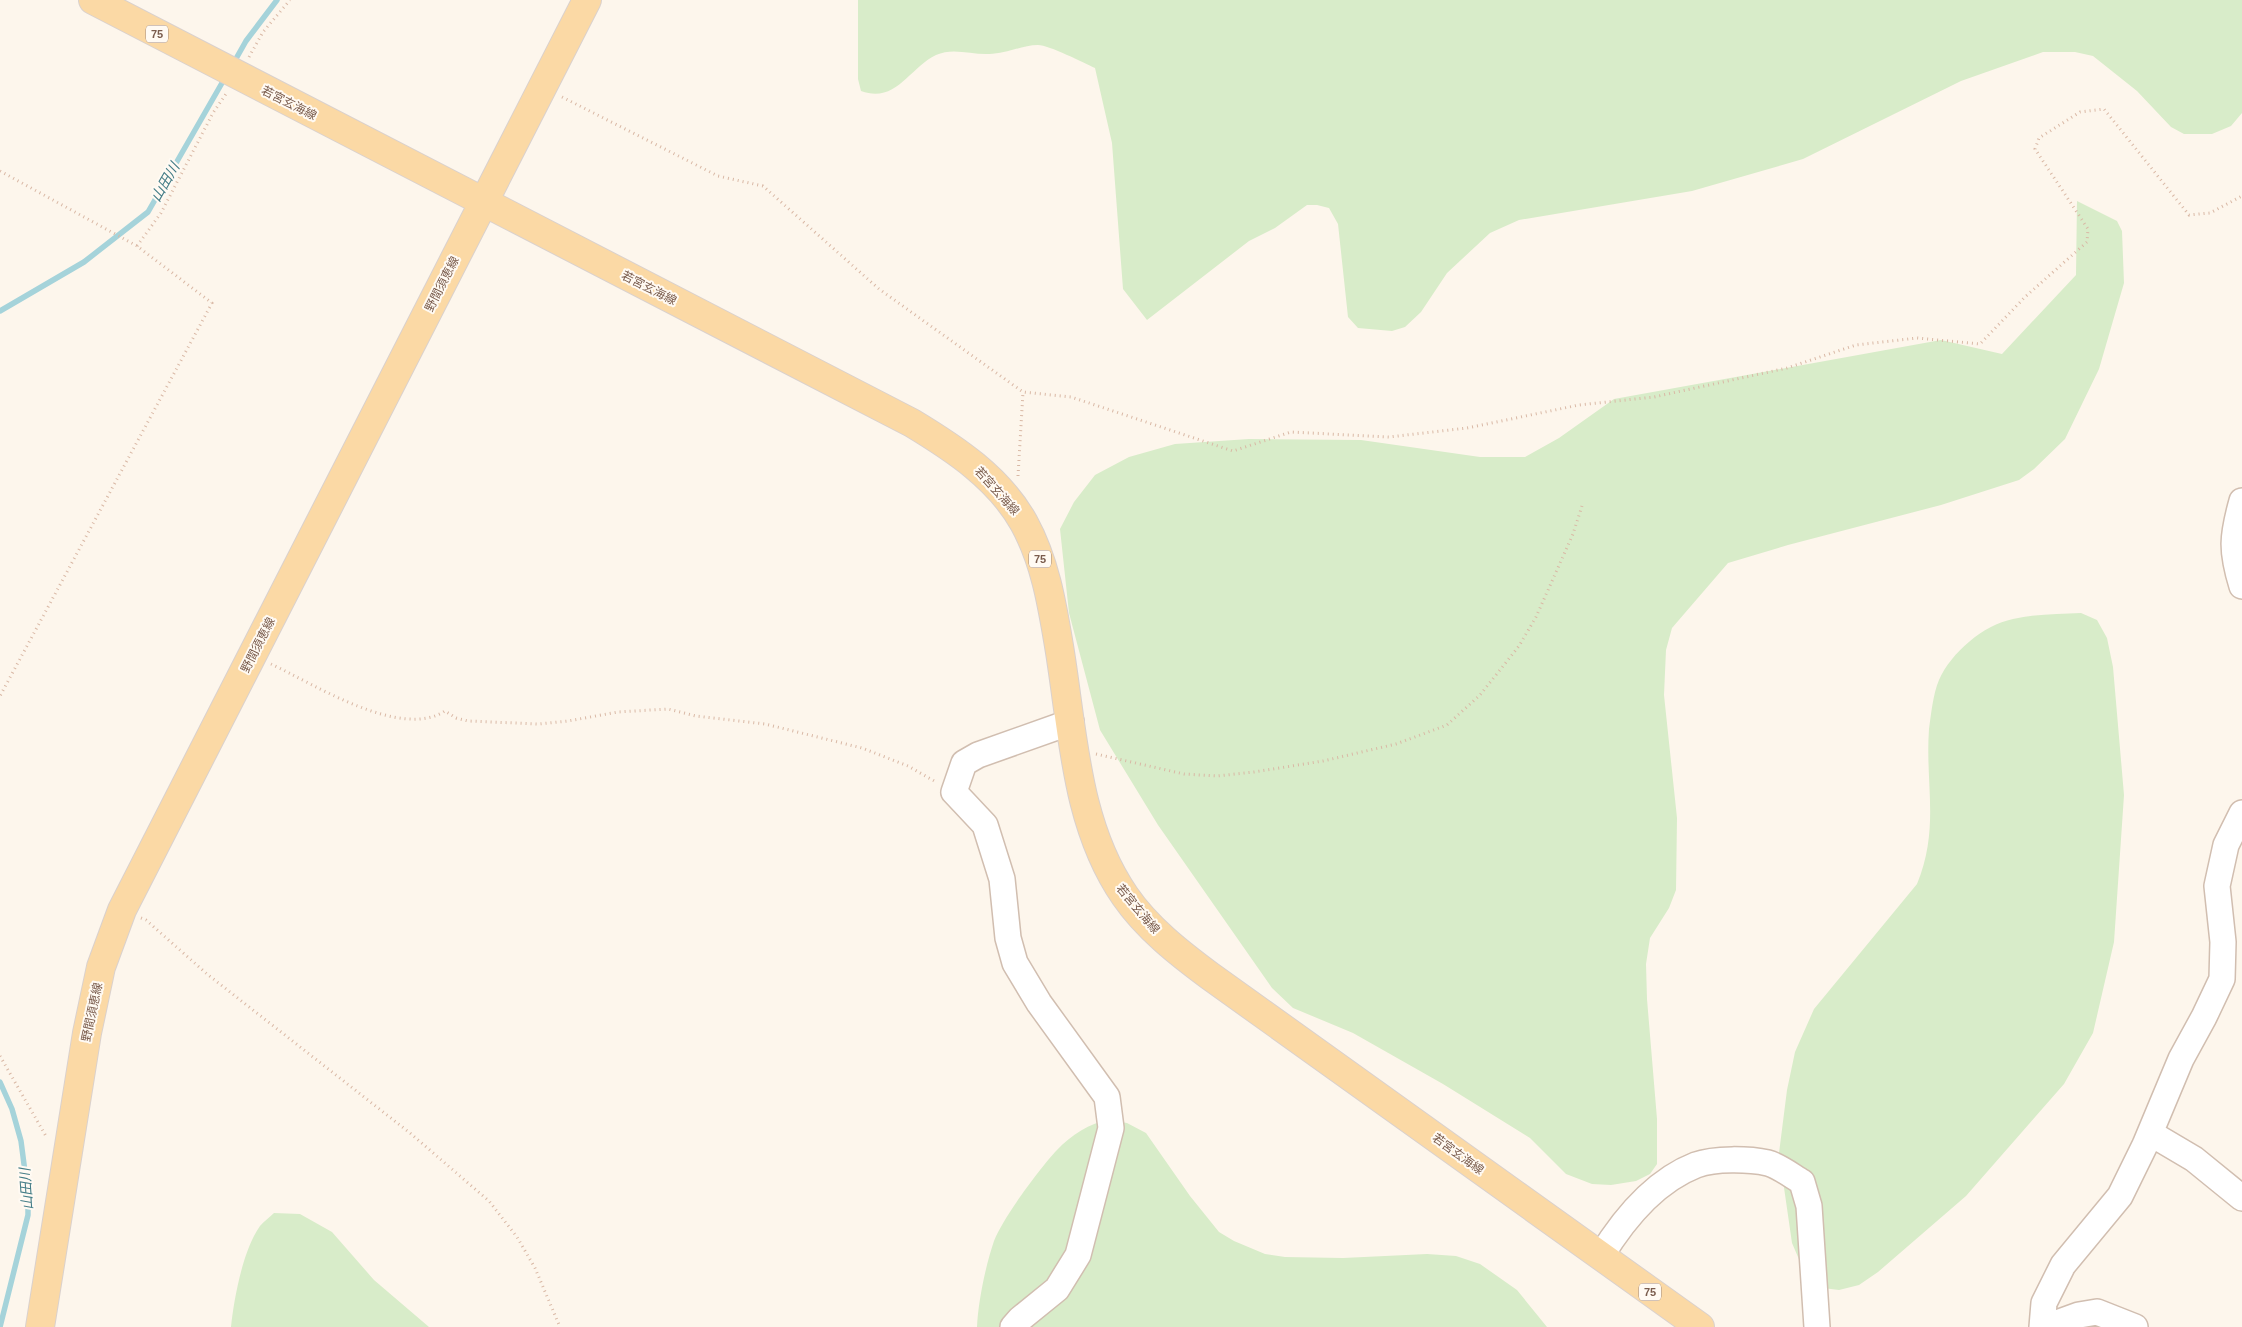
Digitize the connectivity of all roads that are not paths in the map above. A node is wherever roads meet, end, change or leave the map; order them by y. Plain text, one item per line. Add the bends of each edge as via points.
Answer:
1 (93, 0) edge
2 (587, 0) edge
3 (484, 202) junction
4 (2242, 501) edge
5 (2242, 586) edge
6 (1071, 722) junction
7 (2242, 813) edge
8 (2150, 1133) junction
9 (2242, 1198) edge
10 (1601, 1256) junction
11 (40, 1327) edge
12 (1013, 1327) edge
13 (1700, 1327) edge
14 (1817, 1327) edge
15 (2042, 1327) edge
16 (2046, 1327) edge
17 (2135, 1327) edge

1 - 3 main road, 若宮玄海線 / 75
2 - 3 main road, 野間須恵線
3 - 6 main road, 若宮玄海線 / 75 via 912,423 957,451 988,478 1013,506 1039,557 1052,602
3 - 11 main road, 野間須恵線 via 122,910 102,967 87,1033
4 - 5 street via 2235,526 2234,558
6 - 10 main road, 若宮玄海線 / 75 via 1086,810 1095,838 1126,898 1170,947
6 - 12 street via 964,763 954,792 985,825 1002,879 1008,938 1015,963 1039,1003 1107,1097 1110,1128 1078,1255 1057,1289
7 - 8 street via 2226,845 2217,886 2223,942 2222,979 2181,1058
8 - 9 street via 2194,1159
8 - 15 street via 2120,1196 2064,1265 2044,1303
10 - 13 main road, 若宮玄海線 / 75
10 - 14 street via 1615,1232 1658,1187 1697,1165 1730,1160 1770,1163 1802,1182 1809,1206
16 - 17 street via 2098,1312

